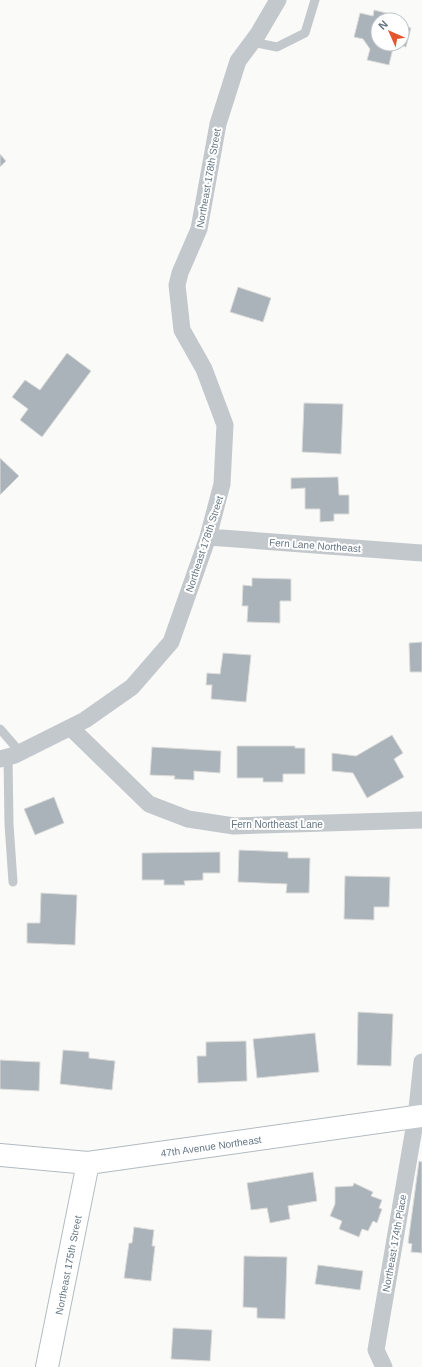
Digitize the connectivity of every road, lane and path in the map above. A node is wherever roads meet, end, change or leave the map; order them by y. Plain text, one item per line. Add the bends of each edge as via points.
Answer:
1 (278, 0) edge
2 (315, 0) edge
3 (252, 42) junction
4 (208, 537) junction
5 (422, 553) edge
6 (71, 728) junction
7 (0, 729) edge
8 (9, 756) edge
9 (422, 820) edge
10 (13, 882) dead end
11 (422, 1062) edge
12 (419, 1117) edge
13 (0, 1155) edge
14 (88, 1163) junction
15 (47, 1367) edge
16 (384, 1367) edge

1 - 3 street, Northeast 178th Street
2 - 3 lane via 305,33 276,47
3 - 4 street, Northeast 178th Street via 238,61 218,124 199,230 177,285 182,330 204,369 225,425 222,484
4 - 5 street, Fern Lane Northeast
4 - 6 street, Northeast 178th Street via 171,642 132,687
6 - 8 street, Northeast 178th Street
6 - 9 street, Fern Northeast Lane via 149,804 188,819 234,826
7 - 8 lane
8 - 10 lane via 9,824
11 - 12 street, Northeast 174th Place
12 - 14 street, 47th Avenue Northeast
12 - 16 street, Northeast 174th Place via 376,1350
13 - 14 street, 47th Avenue Northeast
14 - 15 street, Northeast 175th Street

